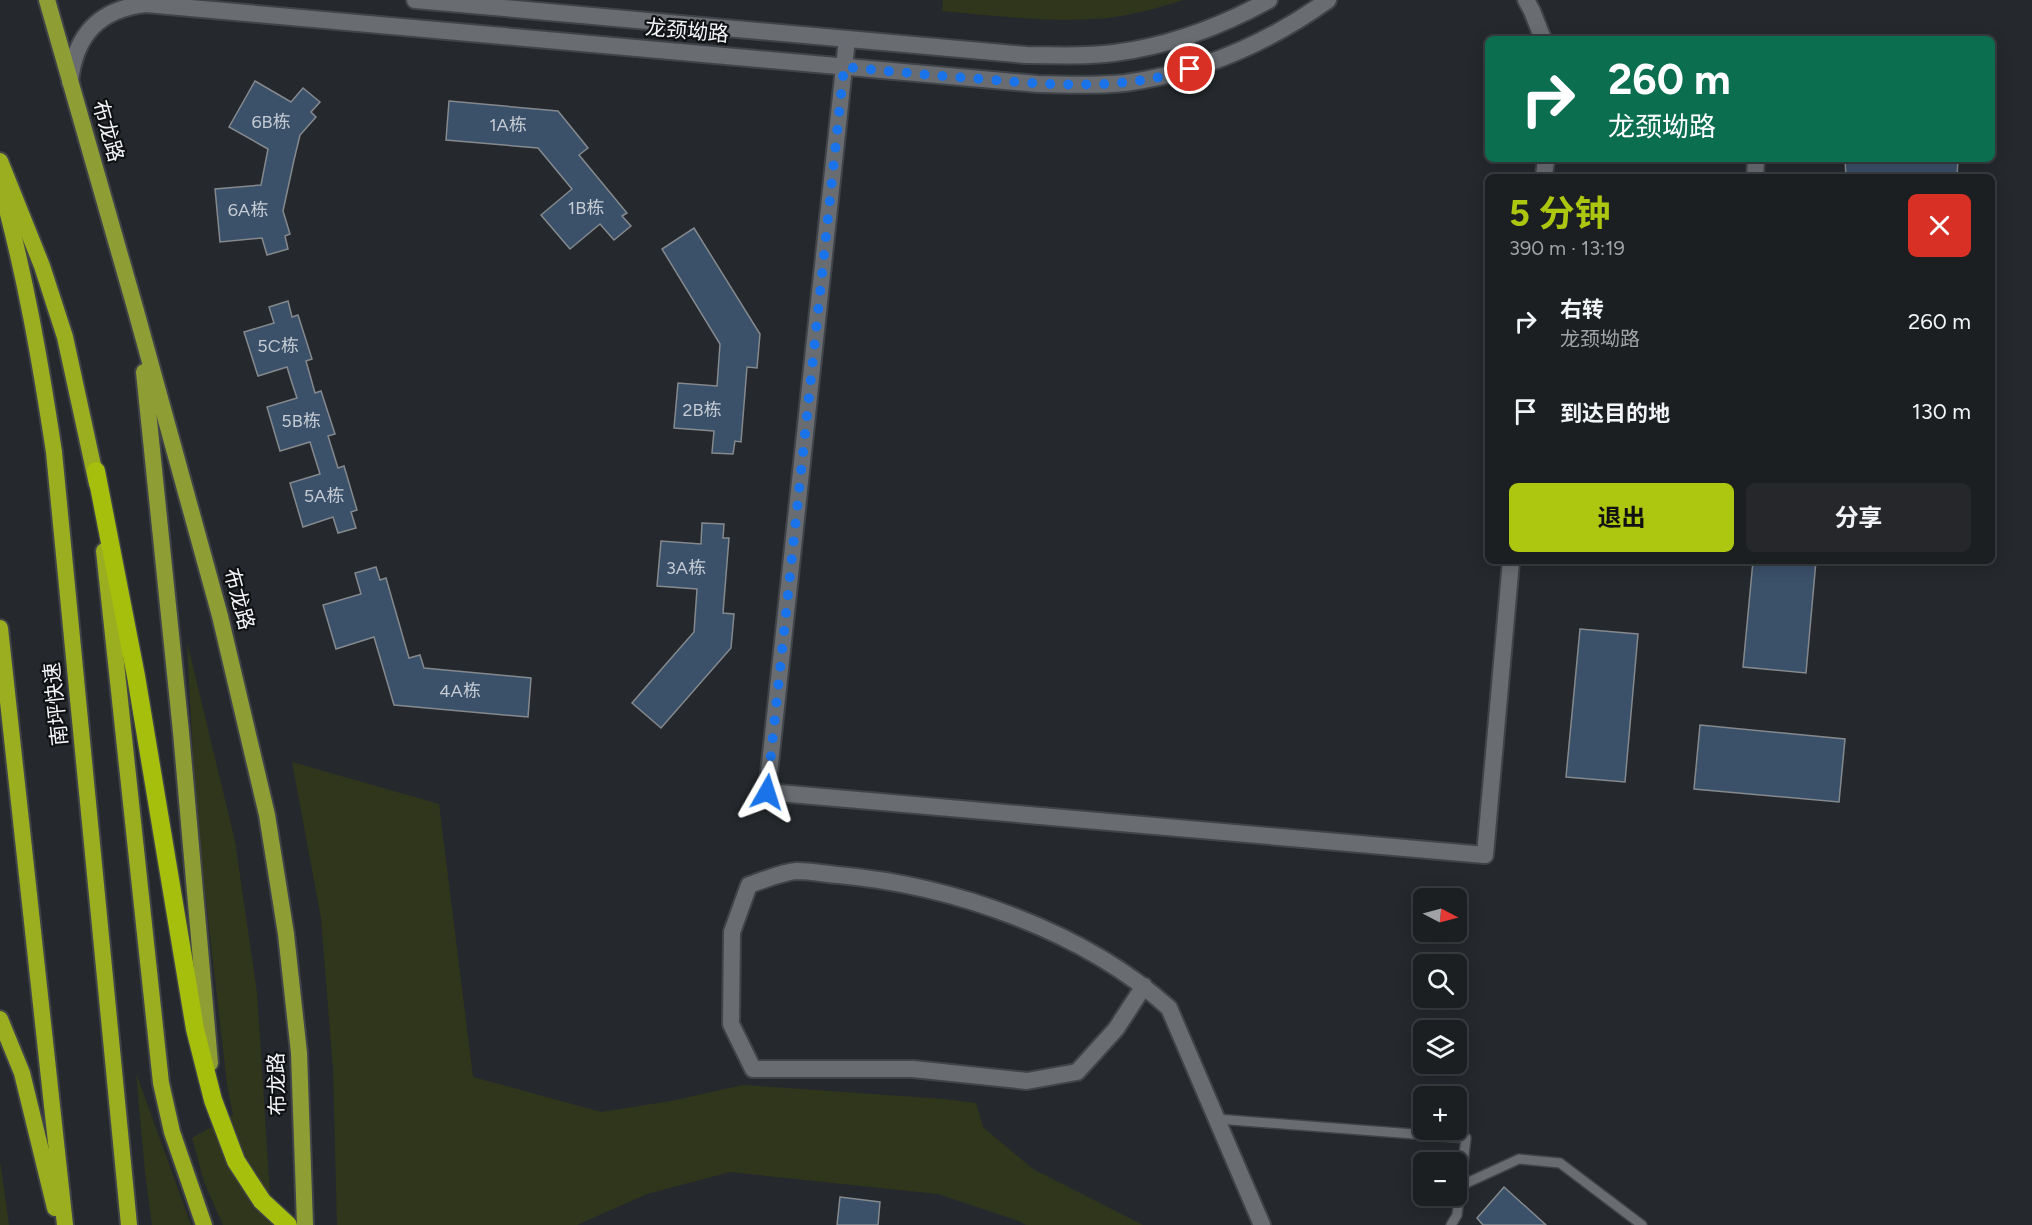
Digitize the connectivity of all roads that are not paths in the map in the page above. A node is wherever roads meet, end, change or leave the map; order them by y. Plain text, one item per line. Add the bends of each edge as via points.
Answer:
1 (415, 0) edge
2 (1269, 0) edge
3 (1328, 0) edge
4 (1526, 0) edge
5 (47, 4) edge
6 (1542, 36) edge
7 (847, 39) junction
8 (844, 67) junction
9 (70, 83) junction
10 (0, 160) edge
11 (0, 184) edge
12 (136, 311) junction
13 (96, 471) junction
14 (1511, 564) edge
15 (0, 628) edge
16 (1144, 986) junction
17 (0, 1019) edge
18 (213, 1100) junction
19 (1217, 1119) junction
20 (1464, 1152) edge
21 (1467, 1183) edge
22 (1458, 1206) edge
23 (59, 1225) edge
24 (65, 1225) edge
25 (129, 1225) edge
26 (204, 1225) edge
27 (288, 1225) edge
28 (305, 1225) edge
29 (1262, 1225) edge
30 (1451, 1225) edge
31 (1642, 1225) edge

1 - 7 street, 龙颈坳路
2 - 7 street, 龙颈坳路 via 1197,33 1160,45 1113,53 1026,55
3 - 8 street, 龙颈坳路 via 1302,19 1209,63 1172,75 1124,83 1038,84
4 - 6 street
5 - 9 main road, 布龙路
7 - 8 street
8 - 9 street, 龙颈坳路 via 146,4 128,6 98,22 85,35 72,65
8 - 14 street via 767,792 1485,855
9 - 12 main road, 布龙路
10 - 13 highway via 65,337
11 - 25 highway, 南坪快速 via 38,346 54,452
12 - 18 main road via 181,732
12 - 28 main road, 布龙路 via 220,616 267,814 299,1053
13 - 18 highway via 136,676 195,1029
13 - 26 highway via 161,1083 172,1132
15 - 24 highway
16 - 16 street via 1116,1029 1077,1072 1027,1081 913,1069 753,1069 731,1024 732,933 749,885 795,871 870,878 943,892 1013,915 1081,947
16 - 19 street via 1169,1008
17 - 23 highway via 22,1073
18 - 27 highway via 236,1161 262,1201
19 - 20 lane via 1466,1138
19 - 29 street
21 - 31 lane via 1519,1159 1560,1163
22 - 30 lane

